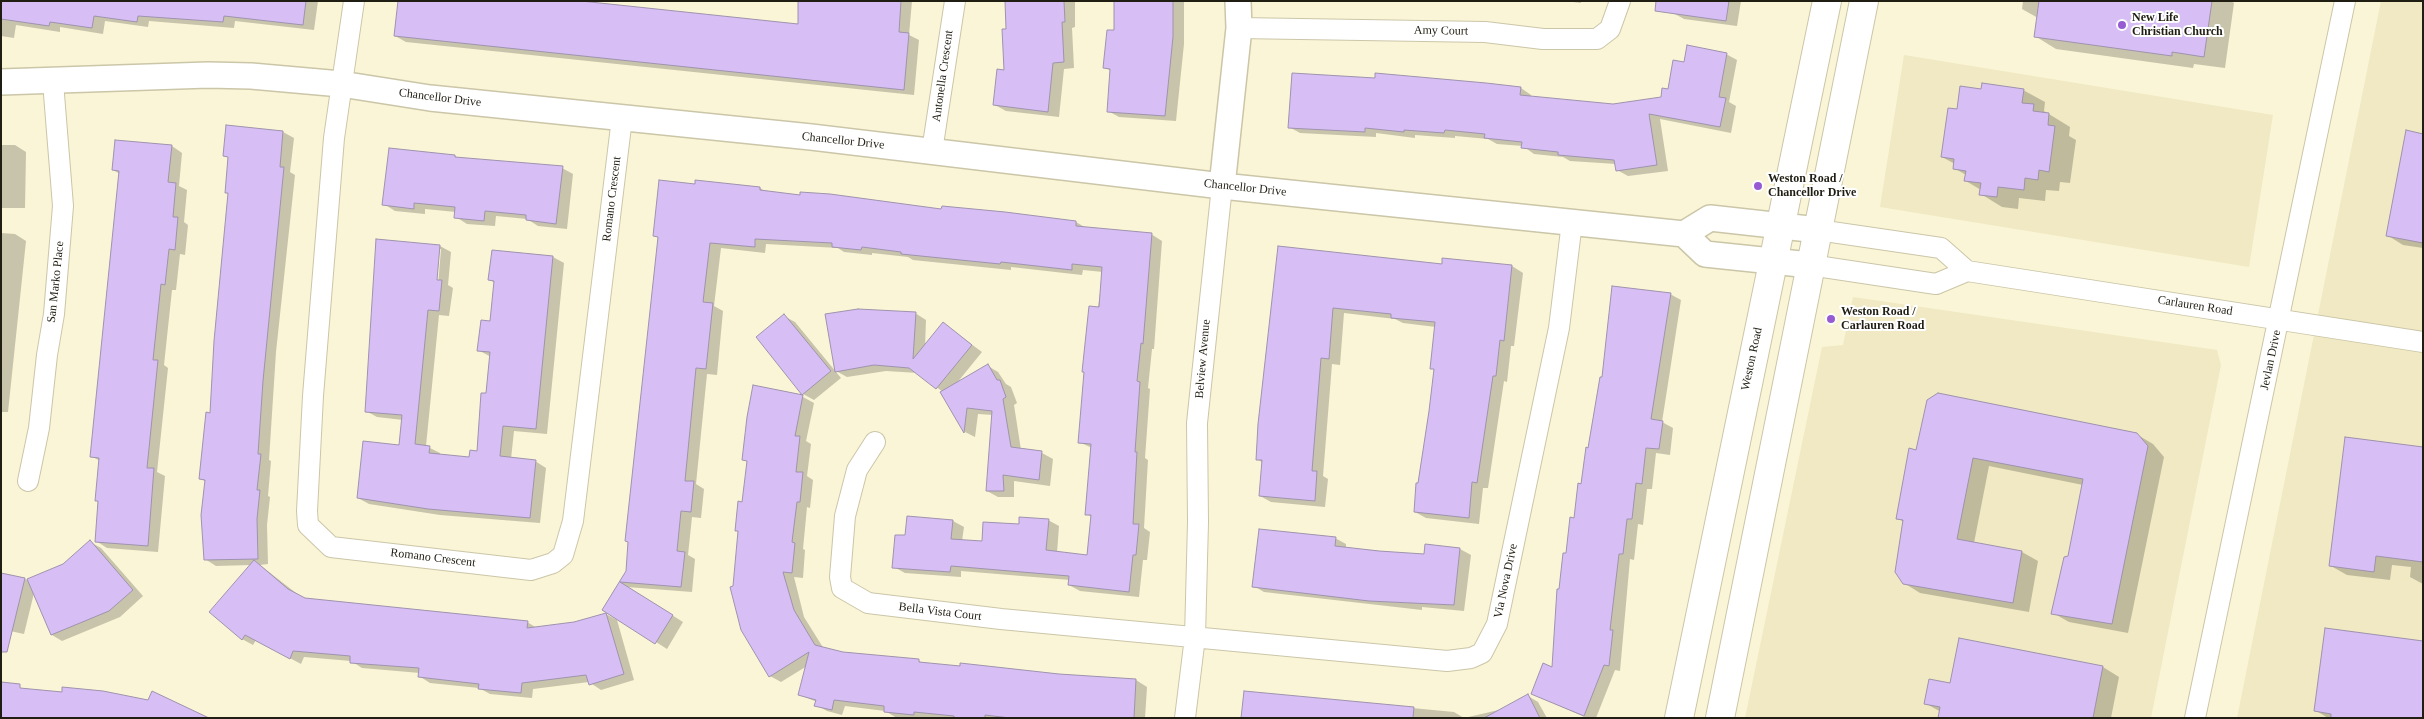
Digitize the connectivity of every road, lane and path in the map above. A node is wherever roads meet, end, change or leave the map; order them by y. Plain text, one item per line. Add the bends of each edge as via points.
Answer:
1 (354, 1) edge
2 (955, 1) edge
3 (1238, 1) edge
4 (1620, 1) edge
5 (1826, 1) edge
6 (1864, 1) edge
7 (2345, 1) edge
8 (1240, 28) junction
9 (1, 82) edge
10 (53, 82) junction
11 (341, 84) junction
12 (622, 118) junction
13 (932, 151) junction
14 (1222, 186) junction
15 (1572, 222) junction
16 (1781, 227) junction
17 (1818, 230) junction
18 (1684, 234) junction
19 (1773, 262) junction
20 (1810, 265) junction
21 (1967, 271) junction
22 (2280, 320) junction
23 (2423, 342) edge
24 (875, 442) dead end
25 (28, 481) dead end
26 (1195, 637) junction
27 (1185, 718) edge
28 (1679, 718) edge
29 (1720, 718) edge
30 (2195, 718) edge

1 - 11 street
2 - 13 street, Antonella Crescent
3 - 8 street, Belview Avenue
4 - 8 street, Amy Court via 1610,28 1597,39 1543,39 1485,32
5 - 16 main road, Weston Road
6 - 17 main road
7 - 22 street, Jevlan Drive
8 - 14 street, Belview Avenue
9 - 10 street, Chancellor Drive
10 - 11 street, Chancellor Drive via 208,75
10 - 25 street, San Marko Place via 63,206 54,314 39,428
11 - 12 street, Chancellor Drive via 430,98
11 - 12 street, Romano Crescent via 314,386 307,511 308,525 332,546 532,570 553,563 563,554 574,521
12 - 13 street, Chancellor Drive
13 - 14 street, Chancellor Drive
14 - 15 street, Chancellor Drive
14 - 26 street, Belview Avenue via 1197,423
15 - 18 street, Chancellor Drive
15 - 26 street, Via Nova Drive via 1557,338 1497,624 1482,653 1447,661
16 - 17 street
16 - 18 street via 1710,218
16 - 19 main road, Weston Road
17 - 20 main road
17 - 21 street via 1941,248
18 - 19 street via 1705,254
19 - 20 street
19 - 28 main road, Weston Road
20 - 21 street via 1936,284
20 - 29 main road
21 - 22 street, Carlauren Road
22 - 23 street, Carlauren Road
22 - 30 street, Jevlan Drive
24 - 26 street, Bella Vista Court via 857,470 845,516 840,577 842,588 849,594 868,603
26 - 27 street, Belview Avenue

